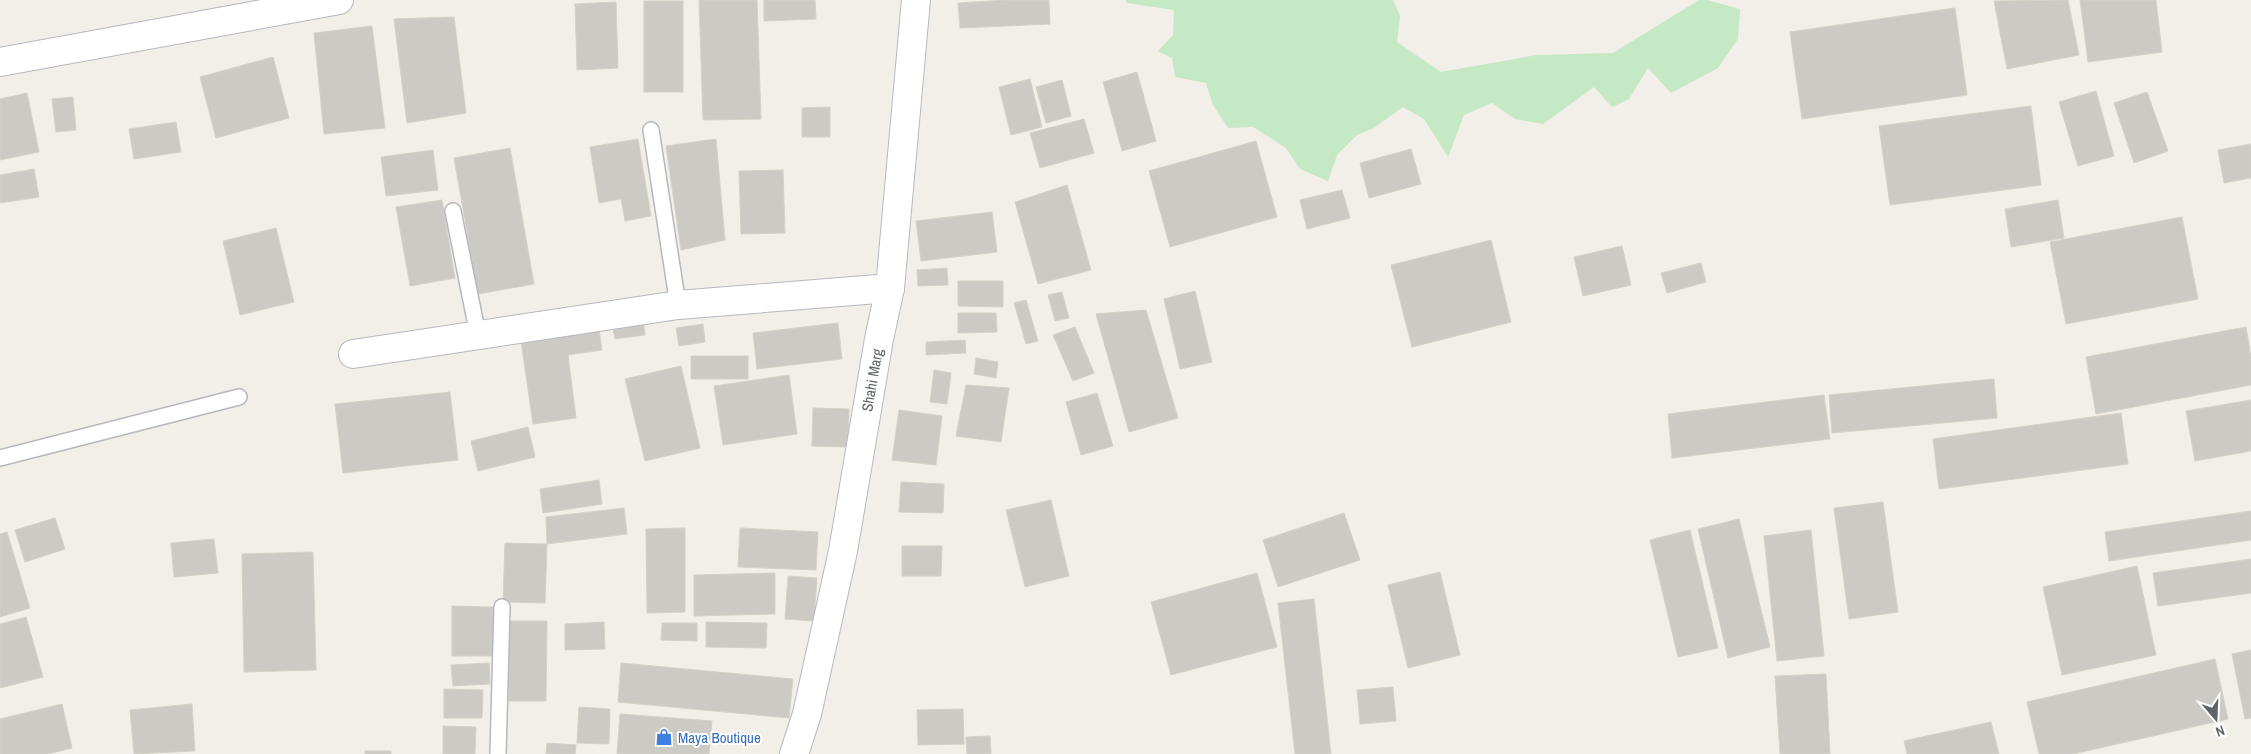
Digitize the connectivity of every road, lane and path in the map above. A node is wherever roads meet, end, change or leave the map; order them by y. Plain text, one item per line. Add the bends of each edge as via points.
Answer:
1 (339, 0) edge
2 (916, 0) edge
3 (0, 62) edge
4 (651, 130) dead end
5 (453, 211) dead end
6 (890, 288) junction
7 (678, 305) junction
8 (478, 335) junction
9 (353, 354) dead end
10 (239, 397) dead end
11 (0, 458) edge
12 (502, 608) dead end
13 (498, 754) edge
14 (794, 754) edge

1 - 3 street
2 - 6 street, Shahi Marg
4 - 7 lane
5 - 8 lane
6 - 7 street
6 - 14 street, Shahi Marg via 843,551 808,714
7 - 8 street
8 - 9 street
10 - 11 lane
12 - 13 lane

